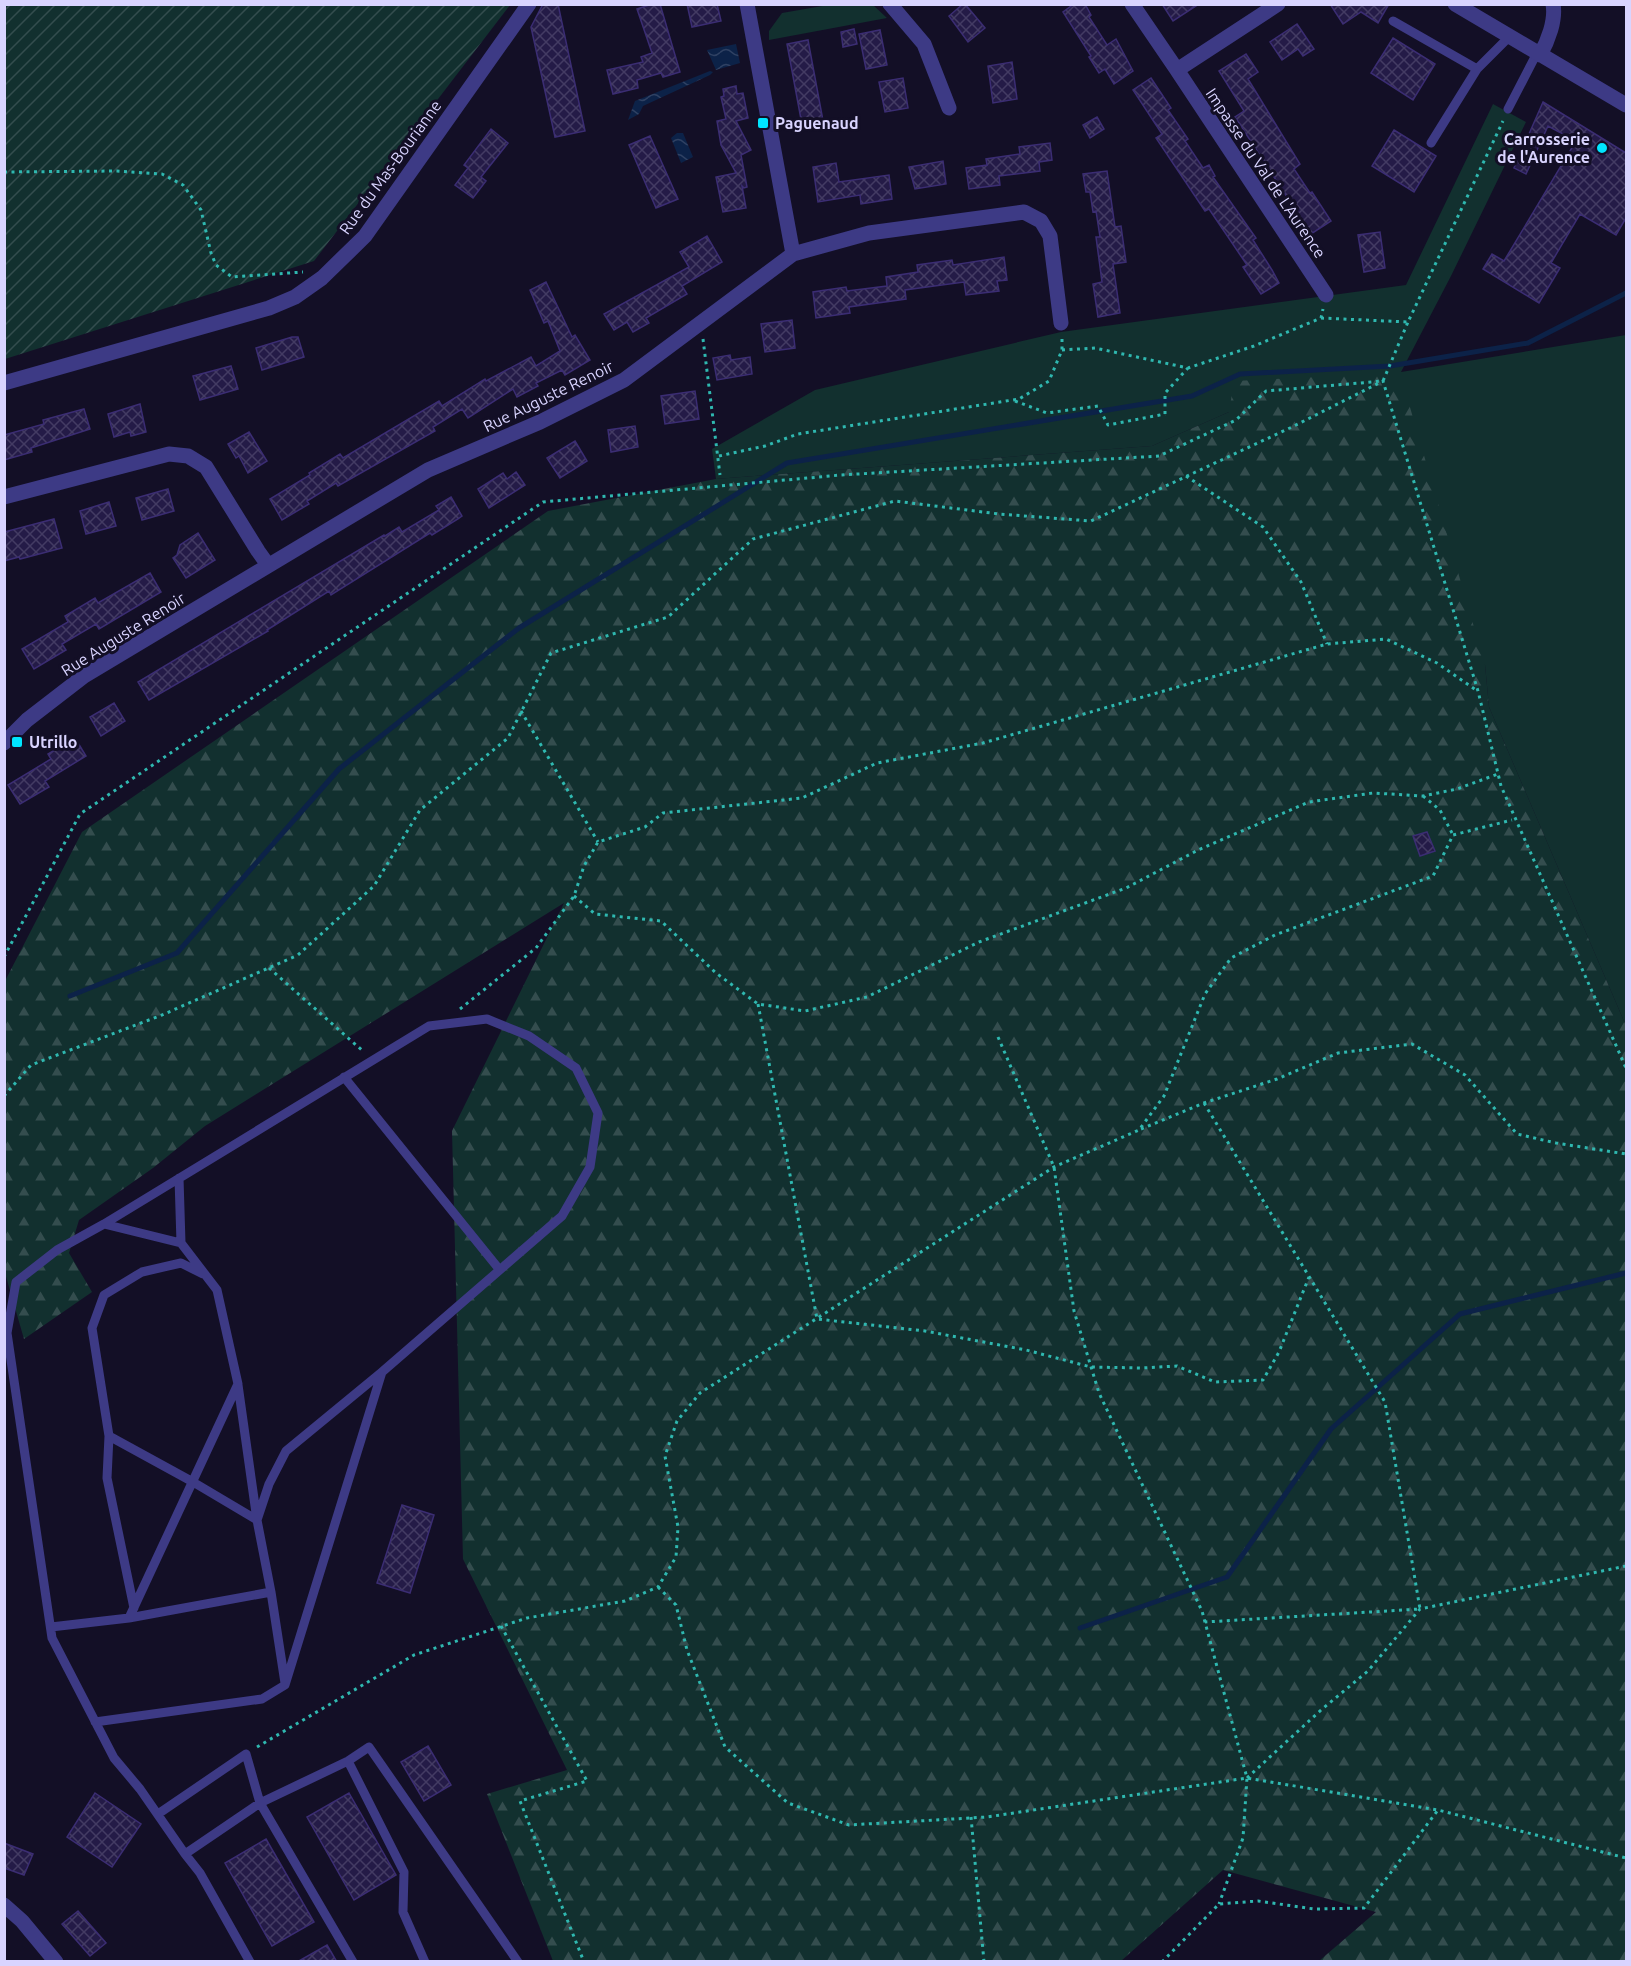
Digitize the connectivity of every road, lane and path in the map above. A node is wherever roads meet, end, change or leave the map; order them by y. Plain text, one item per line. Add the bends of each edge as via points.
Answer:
1 (529, 4) edge
2 (890, 4) edge
3 (1132, 4) edge
4 (1278, 4) edge
5 (1455, 4) edge
6 (1553, 4) edge
7 (752, 5) edge
8 (1393, 21) dead end
9 (1509, 37) junction
10 (1538, 54) junction
11 (1477, 69) junction
12 (1177, 70) junction
13 (1626, 105) edge
14 (949, 108) dead end
15 (1508, 109) joint
16 (1431, 143) dead end
17 (4, 172) edge
18 (793, 254) junction
19 (322, 278) junction
20 (1326, 295) joint
21 (1321, 318) junction
22 (1061, 322) joint
23 (1408, 322) junction
24 (700, 323) junction
25 (1062, 350) junction
26 (1188, 368) junction
27 (1383, 381) junction
28 (4, 383) edge
29 (1013, 400) junction
30 (718, 456) junction
31 (720, 475) dead end
32 (1186, 476) junction
33 (4, 497) edge
34 (268, 565) junction
35 (1327, 644) junction
36 (1478, 691) junction
37 (521, 711) junction
38 (4, 743) edge
39 (1498, 774) junction
40 (1423, 796) junction
41 (1512, 820) dead end
42 (1453, 835) junction
43 (598, 842) junction
44 (574, 896) junction
45 (4, 957) edge
46 (269, 968) junction
47 (758, 1004) junction
48 (440, 1024) junction
49 (998, 1037) dead end
50 (373, 1059) junction
51 (1626, 1068) edge
52 (344, 1077) junction
53 (4, 1096) edge
54 (1204, 1103) junction
55 (1140, 1130) junction
56 (1626, 1154) edge
57 (1053, 1167) junction
58 (179, 1178) junction
59 (104, 1224) junction
60 (181, 1243) junction
61 (500, 1269) junction
62 (205, 1275) junction
63 (1309, 1277) junction
64 (817, 1318) junction
65 (1091, 1367) junction
66 (382, 1372) junction
67 (238, 1384) junction
68 (109, 1436) junction
69 (193, 1482) junction
70 (257, 1520) junction
71 (1626, 1566) edge
72 (658, 1587) junction
73 (271, 1592) junction
74 (1420, 1609) junction
75 (131, 1613) junction
76 (1205, 1622) junction
77 (501, 1626) junction
78 (51, 1627) junction
79 (285, 1685) junction
80 (95, 1722) junction
81 (246, 1754) junction
82 (348, 1761) junction
83 (1247, 1778) junction
84 (260, 1803) junction
85 (1438, 1810) junction
86 (158, 1814) junction
87 (971, 1817) junction
88 (185, 1854) junction
89 (1626, 1858) edge
90 (1219, 1904) junction
91 (4, 1905) edge
92 (56, 1962) edge
93 (250, 1962) edge
94 (353, 1962) edge
95 (425, 1962) edge
96 (518, 1962) edge
97 (584, 1962) edge
98 (984, 1962) edge
99 (1162, 1962) edge

1 - 19 street, Rue du Mas-Bourianne via 365,237
2 - 14 street via 924,44
3 - 12 street, Impasse du Val de L'Aurence
4 - 12 street
5 - 9 street
6 - 10 street via 1546,44
7 - 18 street
8 - 11 lane
9 - 10 street
9 - 11 lane
10 - 13 street
10 - 15 lane
11 - 16 lane
12 - 20 street, Impasse du Val de L'Aurence
15 - 23 path
17 - 19 path via 162,174 183,185 201,210 216,265 232,277 300,271
18 - 22 street, Rue Auguste Renoir via 869,233 1024,212 1041,221 1050,236
18 - 24 street, Rue Auguste Renoir
19 - 28 street, Rue du Mas-Bourianne via 295,297 269,308
20 - 21 path
21 - 23 path
21 - 26 path
22 - 25 path
23 - 27 path
24 - 30 path
24 - 34 street, Rue Auguste Renoir via 624,380 428,471
25 - 26 path via 1095,348
25 - 29 path via 1049,381
26 - 29 path via 1165,393 1165,415 1108,425 1098,406 1047,413
27 - 32 path
27 - 36 path
27 - 45 path via 1266,391 1236,420 1159,456 841,475 543,502 80,814
29 - 30 path via 798,434
30 - 31 path
32 - 35 path via 1263,527 1301,582
32 - 37 path via 1090,520 895,501 753,539 668,616 550,653
33 - 34 street via 169,454 188,456 206,467
34 - 38 street, Rue Auguste Renoir via 84,676
35 - 36 path via 1386,639 1437,663
35 - 43 path via 983,742 877,763 802,798 663,813 645,827
36 - 39 path
37 - 43 path
37 - 46 path via 508,738 420,810 374,886 298,955
39 - 40 path
39 - 51 path
40 - 42 path via 1440,810
40 - 47 path via 1373,793 1310,802 1198,850 1126,888 979,942 867,997 806,1011
41 - 42 path
42 - 55 path via 1433,876 1275,935 1231,958 1205,994 1164,1095
43 - 44 path via 584,866
44 - 47 path via 595,914 661,921 716,973
44 - 48 path via 536,948
46 - 50 path
46 - 53 path via 162,1015 31,1065
47 - 64 path
48 - 50 lane via 429,1026
48 - 61 lane via 487,1019 529,1036 576,1068 598,1113 590,1167 562,1216
49 - 57 path
50 - 52 lane
52 - 58 lane
52 - 61 lane
54 - 55 path
54 - 56 path via 1277,1079 1338,1053 1412,1044 1465,1075 1517,1134
54 - 63 path
55 - 57 path
57 - 64 path
57 - 65 path via 1074,1311
58 - 59 lane
58 - 60 lane
59 - 60 lane
59 - 78 lane via 57,1250 16,1282 7,1333
60 - 62 lane
61 - 66 lane
62 - 67 lane via 217,1290
62 - 68 lane via 181,1263 142,1272 104,1295 92,1328
63 - 65 path via 1279,1352 1263,1380 1215,1382 1177,1366
63 - 74 path via 1385,1402
64 - 65 path via 936,1333
64 - 72 path via 700,1393 676,1421 665,1456 678,1527 676,1557
65 - 76 path
66 - 70 lane via 286,1451
66 - 79 lane
67 - 69 lane
67 - 70 lane
68 - 69 lane
68 - 75 lane via 107,1478
69 - 70 lane
69 - 75 lane
70 - 73 lane
71 - 74 path
72 - 77 path via 625,1601
72 - 87 path via 676,1605 687,1650 725,1747 788,1803 849,1824
73 - 75 lane
73 - 79 lane
74 - 76 path
74 - 83 path via 1368,1671
75 - 78 lane
76 - 83 path
77 - 81 path via 414,1654
77 - 97 path via 587,1781 520,1801
78 - 80 lane via 52,1638
79 - 80 lane via 262,1699
80 - 86 lane via 114,1758
81 - 84 lane
81 - 86 lane
82 - 84 lane
82 - 95 lane via 404,1872 403,1912
82 - 96 lane via 369,1747
83 - 85 path
83 - 87 path
83 - 90 path via 1243,1838
84 - 88 lane
84 - 94 lane
85 - 89 path
85 - 90 path via 1364,1908 1314,1908 1258,1901
86 - 88 lane
87 - 98 path
88 - 93 lane via 200,1873
90 - 99 path
91 - 92 street

